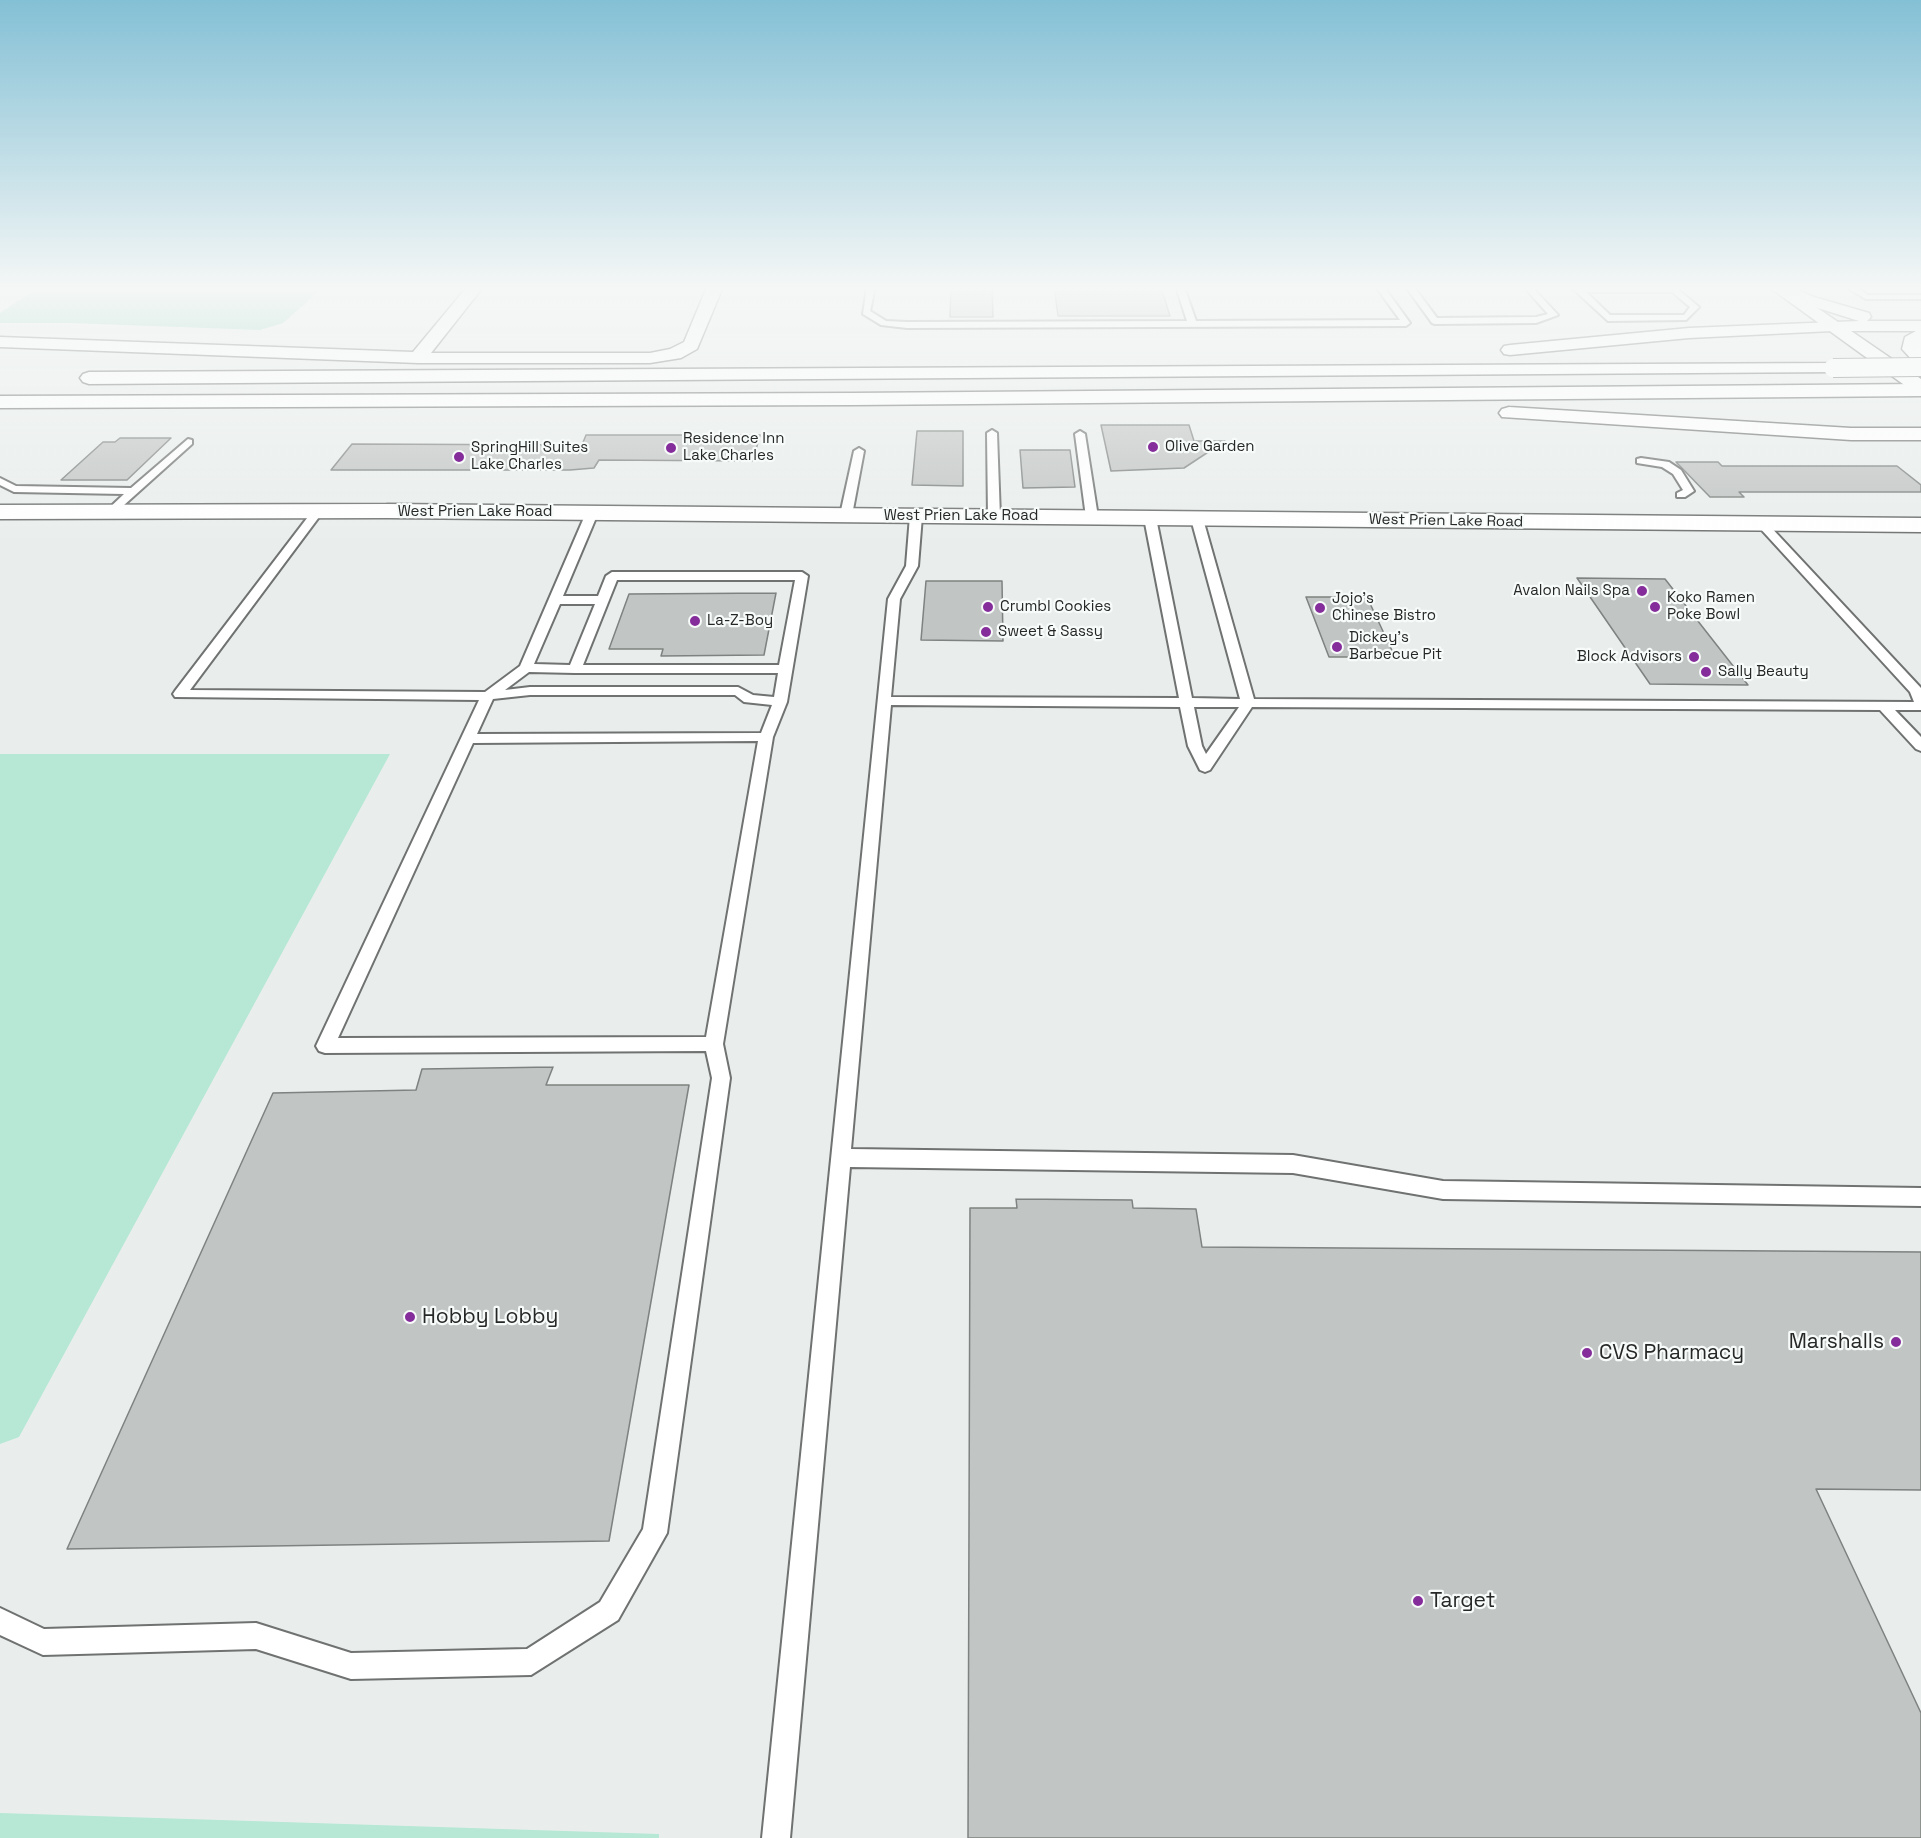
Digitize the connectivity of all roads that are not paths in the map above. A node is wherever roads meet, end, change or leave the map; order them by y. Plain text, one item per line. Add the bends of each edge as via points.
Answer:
1 (991, 373) edge
2 (1898, 373) edge
3 (69, 379) dead end
4 (1921, 389) edge
5 (854, 399) junction
6 (0, 402) edge
7 (992, 433) dead end
8 (1080, 434) dead end
9 (1851, 434) junction
10 (1921, 434) edge
11 (1921, 441) edge
12 (188, 442) dead end
13 (859, 451) dead end
14 (1641, 461) dead end
15 (0, 481) edge
16 (134, 491) junction
17 (1681, 495) dead end
18 (7, 499) edge
19 (318, 511) junction
20 (110, 512) junction
21 (592, 513) junction
22 (846, 515) junction
23 (916, 516) junction
24 (994, 517) junction
25 (1092, 518) junction
26 (1150, 518) junction
27 (1197, 519) junction
28 (1762, 524) junction
29 (1921, 525) edge
30 (555, 600) junction
31 (603, 600) junction
32 (526, 668) junction
33 (575, 669) junction
34 (785, 669) junction
35 (488, 696) junction
36 (885, 701) junction
37 (780, 702) junction
38 (1187, 702) junction
39 (1248, 702) junction
40 (1921, 704) edge
41 (1886, 706) junction
42 (766, 737) junction
43 (467, 740) junction
44 (1921, 746) edge
45 (714, 1044) junction
46 (840, 1158) junction
47 (1921, 1197) edge
48 (0, 1621) edge
49 (776, 1838) edge

1 - 3 main road
2 - 4 main road
4 - 5 main road
5 - 6 main road
5 - 9 main road via 1476,411
7 - 24 lane
8 - 25 lane
9 - 10 main road
9 - 11 main road
12 - 16 lane
13 - 22 lane
14 - 17 lane via 1665,464 1677,472 1689,491
15 - 18 lane
16 - 18 lane
16 - 20 lane
18 - 20 main road, West Prien Lake Road
19 - 20 main road, West Prien Lake Road
19 - 21 main road, West Prien Lake Road
19 - 35 lane via 180,694
21 - 22 main road, West Prien Lake Road
21 - 30 lane
22 - 23 main road, West Prien Lake Road
23 - 24 main road, West Prien Lake Road
23 - 36 lane via 912,566 894,599
24 - 25 main road, West Prien Lake Road
25 - 26 main road, West Prien Lake Road
26 - 27 main road, West Prien Lake Road
26 - 38 lane
27 - 28 main road, West Prien Lake Road
27 - 39 lane
28 - 29 main road, West Prien Lake Road
28 - 40 lane via 1916,691
30 - 31 lane
30 - 32 lane
31 - 33 lane
31 - 34 lane via 612,576 802,576
32 - 33 lane
32 - 35 lane
33 - 34 lane
34 - 37 lane
35 - 37 lane via 530,691 738,691 749,699
35 - 43 lane
36 - 38 lane
36 - 46 lane
37 - 42 lane
38 - 39 lane
38 - 39 lane via 1195,746 1205,767
39 - 41 lane
40 - 41 lane
41 - 44 lane
42 - 43 lane
42 - 45 lane
43 - 45 lane via 325,1046
45 - 48 lane via 721,1078 655,1533 609,1611 531,1662 351,1666 256,1636 43,1642
46 - 47 lane via 1293,1164 1443,1190
46 - 49 lane

